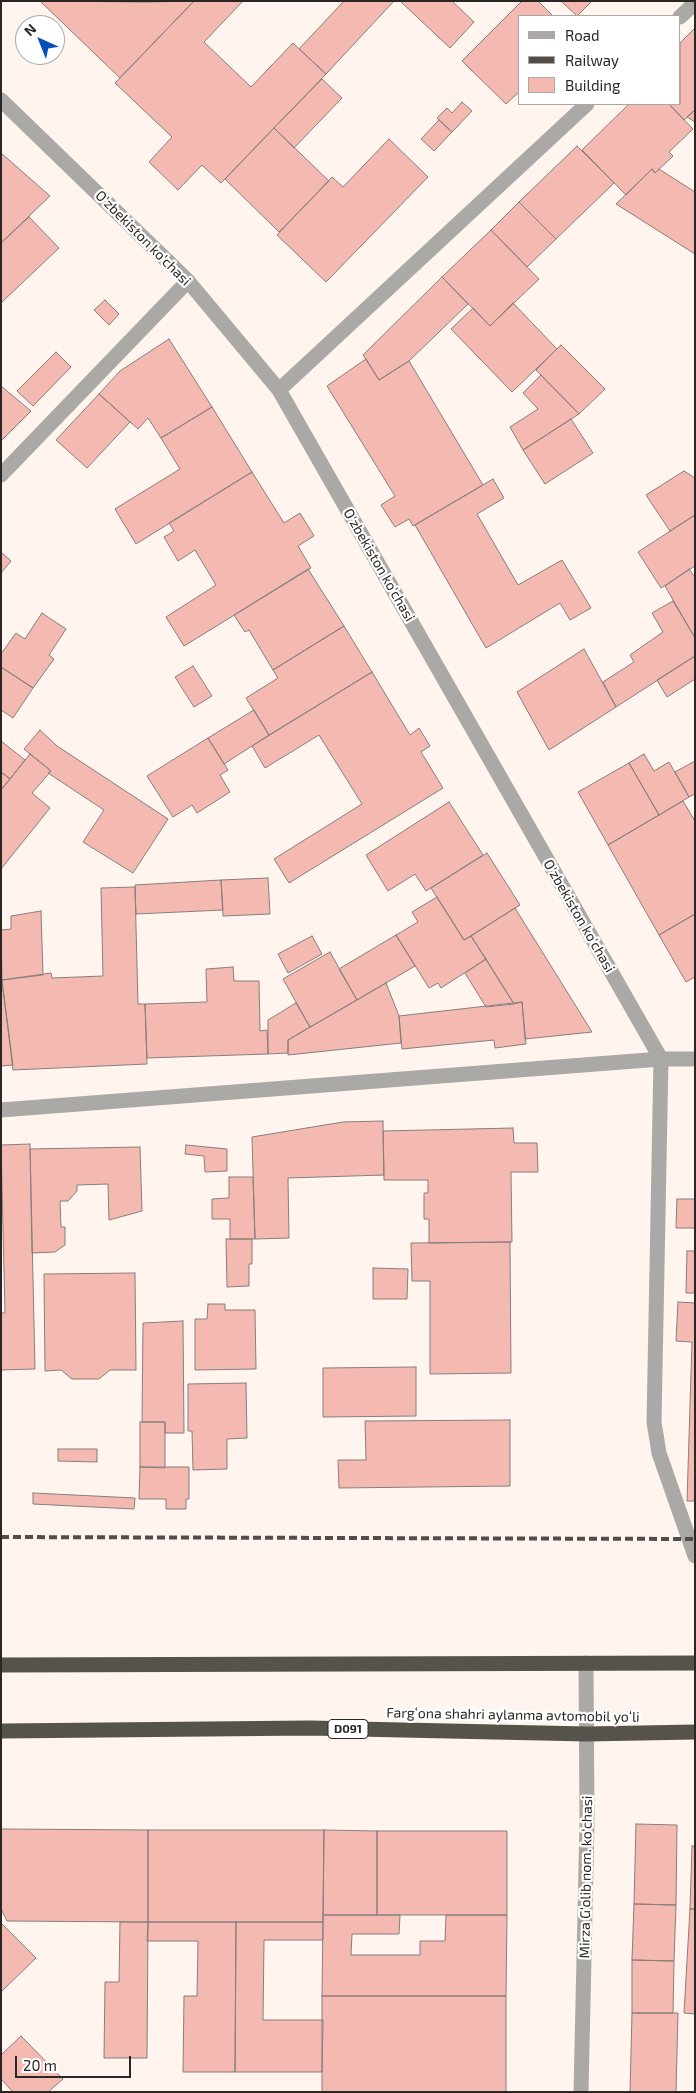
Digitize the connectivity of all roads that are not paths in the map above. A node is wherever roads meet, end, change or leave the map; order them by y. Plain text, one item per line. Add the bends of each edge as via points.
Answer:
1 (695, 3) edge
2 (681, 16) edge
3 (1, 100) edge
4 (586, 105) edge
5 (188, 281) junction
6 (279, 390) junction
7 (1, 475) edge
8 (661, 1059) junction
9 (695, 1060) edge
10 (1, 1110) edge
11 (695, 1556) edge
12 (586, 1663) junction
13 (695, 1663) edge
14 (1, 1665) edge
15 (1, 1731) edge
16 (695, 1732) edge
17 (587, 1734) junction
18 (581, 2092) edge

1 - 2 street
3 - 5 street, O'zbekiston ko'chasi
4 - 6 street
5 - 6 street, O'zbekiston ko'chasi
5 - 7 street
6 - 8 street, O'zbekiston ko'chasi
8 - 9 street
8 - 10 street
8 - 11 street via 654,1422 658,1453
12 - 13 highway
12 - 14 highway
12 - 17 street, Mirza G‘olib nom. ko‘chasi
15 - 17 highway, Fargʻona shahri aylanma avtomobil yoʻli / D091 via 310,1728
16 - 17 highway, Fargʻona shahri aylanma avtomobil yoʻli / D091
17 - 18 street, Mirza G‘olib nom. ko‘chasi

